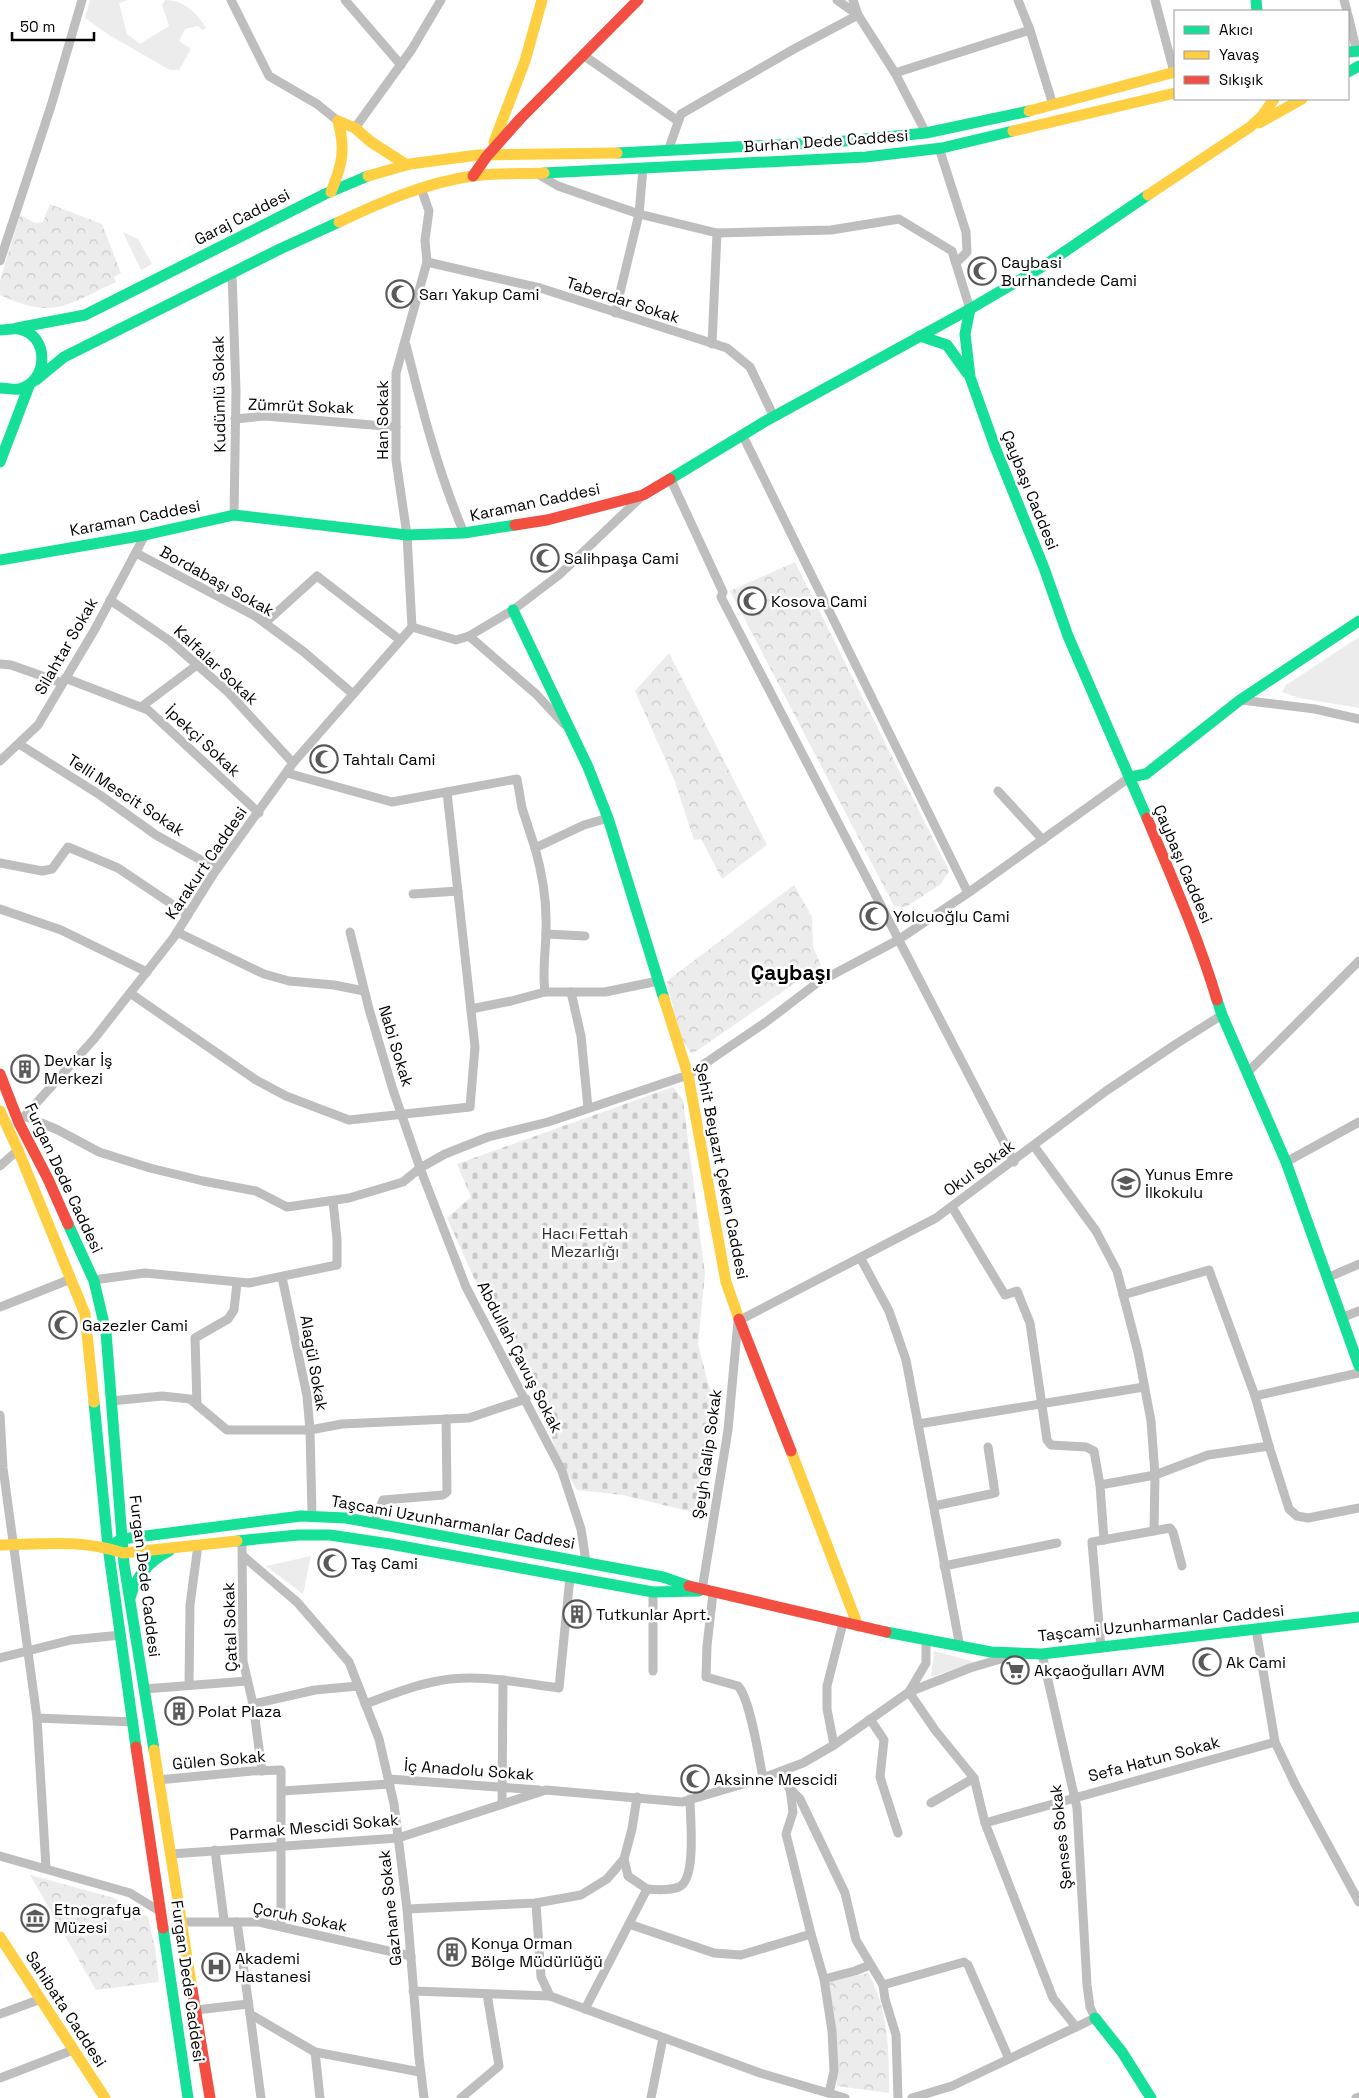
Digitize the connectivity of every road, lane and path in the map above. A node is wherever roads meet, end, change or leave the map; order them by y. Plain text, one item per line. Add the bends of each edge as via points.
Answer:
1 (82, 0) edge
2 (230, 0) edge
3 (345, 0) edge
4 (441, 0) edge
5 (542, 0) edge
6 (638, 0) edge
7 (837, 0) edge
8 (1018, 0) edge
9 (1155, 0) edge
10 (853, 2) edge
11 (858, 15) junction
12 (1349, 24) edge
13 (1030, 30) junction
14 (1354, 52) edge
15 (583, 55) junction
16 (400, 65) junction
17 (1174, 68) edge
18 (1174, 72) edge
19 (895, 73) junction
20 (1174, 93) edge
21 (1273, 100) edge
22 (1300, 100) edge
23 (1053, 105) junction
24 (338, 120) junction
25 (678, 121) junction
26 (355, 128) junction
27 (1250, 128) junction
28 (926, 133) junction
29 (939, 148) junction
30 (668, 151) junction
31 (490, 152) junction
32 (407, 165) junction
33 (643, 168) junction
34 (535, 173) junction
35 (473, 176) junction
36 (421, 188) junction
37 (331, 192) junction
38 (639, 214) junction
39 (717, 232) junction
40 (0, 261) edge
41 (428, 262) junction
42 (956, 263) junction
43 (232, 272) junction
44 (970, 309) junction
45 (615, 313) junction
46 (0, 318) edge
47 (9, 328) edge
48 (920, 336) junction
49 (406, 344) junction
50 (712, 344) junction
51 (970, 377) junction
52 (32, 383) junction
53 (0, 388) edge
54 (774, 417) junction
55 (235, 420) junction
56 (396, 427) junction
57 (743, 436) junction
58 (0, 462) edge
59 (671, 480) junction
60 (643, 495) junction
61 (234, 515) junction
62 (464, 534) junction
63 (145, 535) junction
64 (407, 535) junction
65 (136, 553) junction
66 (0, 560) edge
67 (110, 600) junction
68 (513, 610) junction
69 (1359, 622) edge
70 (265, 624) junction
71 (412, 627) junction
72 (469, 636) junction
73 (400, 640) junction
74 (0, 664) edge
75 (197, 665) junction
76 (63, 681) junction
77 (353, 694) junction
78 (1240, 700) junction
79 (141, 707) junction
80 (1359, 720) edge
81 (573, 733) junction
82 (19, 744) junction
83 (0, 761) edge
84 (293, 763) junction
85 (287, 773) junction
86 (1130, 778) junction
87 (998, 791) dead end
88 (447, 792) junction
89 (259, 812) junction
90 (608, 818) junction
91 (1043, 840) junction
92 (535, 848) junction
93 (0, 863) edge
94 (217, 869) junction
95 (458, 891) junction
96 (968, 893) junction
97 (413, 894) dead end
98 (0, 910) edge
99 (188, 916) junction
100 (177, 932) junction
101 (350, 932) dead end
102 (546, 934) junction
103 (585, 936) dead end
104 (898, 940) junction
105 (1359, 961) edge
106 (147, 972) junction
107 (658, 981) junction
108 (364, 991) junction
109 (545, 992) junction
110 (571, 992) junction
111 (130, 993) junction
112 (471, 1009) junction
113 (1222, 1016) junction
114 (1248, 1072) junction
115 (0, 1074) edge
116 (688, 1075) junction
117 (588, 1108) junction
118 (0, 1111) edge
119 (402, 1113) junction
120 (22, 1119) junction
121 (1359, 1122) edge
122 (1034, 1146) junction
123 (18, 1150) junction
124 (1014, 1162) junction
125 (1286, 1162) junction
126 (0, 1166) edge
127 (420, 1168) junction
128 (333, 1200) junction
129 (952, 1207) junction
130 (861, 1258) junction
131 (1359, 1264) edge
132 (282, 1277) junction
133 (1327, 1278) junction
134 (71, 1279) junction
135 (93, 1280) junction
136 (237, 1283) junction
137 (1123, 1294) junction
138 (0, 1307) edge
139 (1359, 1311) edge
140 (1341, 1318) junction
141 (738, 1321) junction
142 (1359, 1366) edge
143 (1359, 1373) edge
144 (1144, 1386) junction
145 (1255, 1396) junction
146 (526, 1400) junction
147 (111, 1402) junction
148 (1041, 1402) junction
149 (197, 1405) junction
150 (0, 1415) edge
151 (446, 1419) junction
152 (918, 1424) junction
153 (310, 1430) junction
154 (1268, 1446) junction
155 (988, 1447) dead end
156 (1, 1461) edge
157 (1155, 1475) junction
158 (1100, 1485) junction
159 (934, 1506) junction
160 (1359, 1508) edge
161 (312, 1516) junction
162 (374, 1523) junction
163 (1154, 1531) junction
164 (122, 1539) junction
165 (1104, 1540) junction
166 (242, 1541) junction
167 (1057, 1543) dead end
168 (0, 1545) edge
169 (14, 1545) junction
170 (198, 1545) junction
171 (108, 1547) junction
172 (177, 1548) junction
173 (123, 1553) junction
174 (243, 1556) junction
175 (586, 1562) junction
176 (944, 1566) junction
177 (1182, 1566) dead end
178 (570, 1576) junction
179 (702, 1590) junction
180 (653, 1592) junction
181 (714, 1593) junction
182 (130, 1601) junction
183 (1359, 1618) edge
184 (843, 1623) junction
185 (858, 1626) junction
186 (1256, 1629) junction
187 (121, 1635) junction
188 (926, 1641) junction
189 (960, 1647) junction
190 (1101, 1648) junction
191 (28, 1649) junction
192 (1018, 1654) junction
193 (1042, 1654) junction
194 (0, 1658) edge
195 (653, 1671) dead end
196 (503, 1680) junction
197 (247, 1681) junction
198 (189, 1685) junction
199 (358, 1686) junction
200 (144, 1689) junction
201 (909, 1692) junction
202 (253, 1704) junction
203 (365, 1704) junction
204 (37, 1718) junction
205 (870, 1719) junction
206 (134, 1722) junction
207 (1275, 1742) junction
208 (834, 1745) junction
209 (262, 1771) junction
210 (779, 1772) junction
211 (763, 1778) junction
212 (974, 1778) junction
213 (158, 1780) junction
214 (389, 1781) junction
215 (502, 1788) junction
216 (790, 1788) junction
217 (546, 1790) junction
218 (282, 1792) junction
219 (637, 1797) junction
220 (1075, 1797) junction
221 (690, 1799) junction
222 (502, 1804) junction
223 (931, 1804) dead end
224 (985, 1823) junction
225 (898, 1833) dead end
226 (398, 1838) junction
227 (282, 1845) junction
228 (215, 1850) junction
229 (171, 1854) junction
230 (0, 1856) edge
231 (624, 1859) junction
232 (46, 1868) junction
233 (647, 1890) junction
234 (1359, 1902) edge
235 (536, 1903) junction
236 (407, 1909) junction
237 (161, 1912) junction
238 (224, 1920) junction
239 (182, 1922) junction
240 (237, 1922) junction
241 (629, 1924) junction
242 (281, 1926) junction
243 (811, 1934) junction
244 (0, 1938) edge
245 (411, 1956) junction
246 (870, 1965) junction
247 (824, 1979) junction
248 (883, 1985) junction
249 (413, 1991) junction
250 (487, 1994) junction
251 (550, 1996) junction
252 (41, 1999) junction
253 (249, 2009) junction
254 (585, 2009) junction
255 (196, 2010) junction
256 (0, 2014) edge
257 (1095, 2018) junction
258 (1076, 2026) junction
259 (663, 2038) junction
260 (73, 2050) junction
261 (315, 2052) junction
262 (1009, 2059) junction
263 (420, 2072) junction
264 (0, 2078) edge
265 (829, 2093) junction
266 (105, 2098) edge
267 (188, 2098) edge
268 (210, 2098) edge
269 (261, 2098) edge
270 (320, 2098) edge
271 (424, 2098) edge
272 (462, 2098) edge
273 (651, 2098) edge
274 (845, 2098) edge
275 (898, 2098) edge
276 (912, 2098) edge
277 (1151, 2098) edge

1 - 40 street
2 - 24 street via 269,76
3 - 16 street
4 - 16 street
5 - 31 main road via 525,61
6 - 15 main road
7 - 11 street
8 - 13 street
9 - 17 street
10 - 11 street
11 - 19 street
11 - 25 street via 689,109 681,114
12 - 14 street
13 - 19 street
13 - 23 street
15 - 25 street
15 - 31 main road
16 - 26 street
18 - 23 main road, Burhan Dede Caddesi
19 - 28 street
20 - 29 main road, Burhan Dede Caddesi
21 - 27 main road
22 - 27 main road
23 - 28 main road, Burhan Dede Caddesi
24 - 26 main road
24 - 37 main road via 344,152
25 - 30 street
26 - 32 main road via 370,142
27 - 44 main road, Karaman Caddesi via 1045,265
28 - 30 main road, Burhan Dede Caddesi via 835,142
29 - 33 main road, Burhan Dede Caddesi via 866,157
29 - 42 street via 966,232 967,252
30 - 31 main road, Burhan Dede Caddesi via 540,155
31 - 32 main road, Garaj Caddesi
31 - 35 main road
32 - 37 main road, Garaj Caddesi via 362,178
33 - 34 main road, Burhan Dede Caddesi
33 - 38 street
34 - 35 main road, Burhan Dede Caddesi
34 - 38 street via 558,186
35 - 36 main road
36 - 41 street, Han Sokak via 429,211 425,240
36 - 43 main road via 369,208
37 - 47 main road, Garaj Caddesi via 85,315
38 - 39 street
38 - 45 street
39 - 42 street via 831,230 899,219 952,252
39 - 50 street
41 - 45 street, Taberdar Sokak via 540,288
41 - 49 street, Han Sokak
42 - 44 street
43 - 52 main road via 64,357
43 - 55 street, Kudümlü Sokak
44 - 48 main road, Karaman Caddesi
44 - 51 main road via 965,334
45 - 50 street, Taberdar Sokak
46 - 47 main road
47 - 52 main road via 34,336 40,343 44,362
48 - 51 main road via 948,345
48 - 54 main road, Karaman Caddesi
49 - 56 street, Han Sokak via 396,373
49 - 62 street via 431,444
50 - 54 street, Taberdar Sokak via 727,348 750,367
51 - 86 main road, Çaybaşı Caddesi via 1068,636
52 - 53 main road via 20,390
52 - 58 main road
54 - 57 main road, Karaman Caddesi
55 - 56 street, Zümrüt Sokak via 265,416
55 - 61 street, Kudümlü Sokak
56 - 64 street, Han Sokak via 396,460
57 - 59 main road, Karaman Caddesi
57 - 96 street
59 - 60 main road, Karaman Caddesi
59 - 104 street via 722,592 721,597
60 - 62 main road, Karaman Caddesi via 547,520
60 - 68 street via 559,574
61 - 63 main road, Karaman Caddesi
61 - 64 main road, Karaman Caddesi
62 - 64 main road, Karaman Caddesi
63 - 65 street, Silahtar Sokak
63 - 66 main road, Karaman Caddesi
64 - 71 street, Han Sokak
65 - 67 street, Silahtar Sokak
65 - 70 street, Bordabaşı Sokak
67 - 75 street, Kalfalar Sokak via 170,641
67 - 76 street, Silahtar Sokak
68 - 72 street
68 - 81 main road, Şehit Beyazıt Çeken Caddesi
69 - 78 main road
70 - 73 street via 317,576
70 - 77 street, Bordabaşı Sokak
71 - 72 street via 456,640
71 - 73 street, Karakurt Caddesi
72 - 81 street via 536,694
73 - 77 street, Karakurt Caddesi
74 - 76 street, İpekçi Sokak
75 - 79 street
75 - 84 street, Kalfalar Sokak via 228,692
76 - 79 street, İpekçi Sokak
76 - 82 street, Silahtar Sokak via 38,725
77 - 84 street, Karakurt Caddesi
78 - 80 street via 1315,709
78 - 86 main road via 1146,774
79 - 89 street, İpekçi Sokak
81 - 90 main road, Şehit Beyazıt Çeken Caddesi
82 - 83 street, Silahtar Sokak
82 - 94 street, Telli Mescit Sokak via 156,835
84 - 85 street, Karakurt Caddesi
85 - 88 street via 392,802
85 - 89 street, Karakurt Caddesi
86 - 91 street
86 - 113 main road, Çaybaşı Caddesi via 1186,911
87 - 91 street
88 - 92 street via 517,779
88 - 95 street
89 - 94 street, Karakurt Caddesi
90 - 92 street via 584,825
90 - 107 main road, Şehit Beyazıt Çeken Caddesi
91 - 96 street
92 - 102 street via 545,883
93 - 99 street via 42,871 52,869 68,847 118,868
94 - 99 street, Karakurt Caddesi
95 - 97 street
95 - 112 street
96 - 104 street
98 - 106 street via 61,930
99 - 100 street, Karakurt Caddesi
100 - 106 street, Karakurt Caddesi
100 - 108 street via 264,974 289,981
101 - 108 street, Nabi Sokak
102 - 103 street
102 - 109 street
104 - 116 street via 817,983
104 - 124 street
105 - 114 street
106 - 111 street, Karakurt Caddesi
107 - 110 street via 605,992
107 - 116 main road, Şehit Beyazıt Çeken Caddesi
108 - 119 street, Nabi Sokak
109 - 110 street
109 - 112 street
110 - 117 street via 581,1036
111 - 119 street via 256,1080 286,1096 349,1120
111 - 120 street, Karakurt Caddesi via 94,1039
112 - 119 street via 475,1047 470,1107
113 - 114 main road, Çaybaşı Caddesi
113 - 122 street, Okul Sokak via 1114,1086
114 - 125 main road, Çaybaşı Caddesi
115 - 120 main road, Furgan Dede Caddesi
116 - 117 street
116 - 141 main road, Şehit Beyazıt Çeken Caddesi via 726,1282
117 - 127 street via 488,1137 444,1154
118 - 123 main road, Furgan Dede Caddesi
119 - 127 street, Nabi Sokak
120 - 128 street via 58,1130 99,1152 203,1182 256,1191 287,1207
120 - 135 main road, Furgan Dede Caddesi
121 - 125 street
122 - 124 street, Okul Sokak
122 - 137 street via 1096,1231 1117,1271
123 - 126 street
123 - 134 main road, Furgan Dede Caddesi
124 - 129 street, Okul Sokak
125 - 133 main road, Çaybaşı Caddesi
127 - 128 street via 403,1182
127 - 146 street, Abdullah Çavuş Sokak via 466,1287
128 - 132 street via 337,1265
129 - 130 street, Okul Sokak
129 - 148 street via 1005,1296 1017,1291 1020,1296 1030,1323
130 - 141 street, Okul Sokak
130 - 152 street via 889,1312 906,1360
131 - 133 street
132 - 136 street
132 - 153 street, Alagül Sokak via 307,1396
133 - 140 main road, Çaybaşı Caddesi
134 - 138 street
134 - 171 main road, Furgan Dede Caddesi via 85,1314
135 - 136 street via 145,1272
135 - 147 main road, Furgan Dede Caddesi via 106,1332
136 - 149 street via 234,1310 228,1319 195,1338
137 - 144 street
137 - 145 street via 1209,1270
139 - 140 street
140 - 142 main road, Çaybaşı Caddesi
141 - 179 street, Şeyh Galip Sokak via 728,1430
141 - 185 main road, Şehit Beyazıt Çeken Caddesi
143 - 145 street
144 - 148 street
144 - 157 street via 1151,1421
145 - 154 street
146 - 151 street via 469,1418
146 - 175 street, Abdullah Çavuş Sokak via 562,1471 581,1529
147 - 149 street via 162,1396 190,1399
147 - 164 main road, Furgan Dede Caddesi
148 - 152 street
148 - 158 street via 1047,1440 1051,1445 1086,1446 1094,1451
149 - 153 street via 227,1430
150 - 156 street
151 - 153 street via 342,1424
151 - 162 street via 447,1492 444,1495 383,1500
152 - 159 street
153 - 161 street, Alagül Sokak
154 - 157 street via 1208,1454
154 - 160 street via 1289,1509 1297,1516 1308,1518
155 - 159 street via 995,1493
156 - 169 street
157 - 158 street
157 - 163 street
158 - 165 street
159 - 176 street
161 - 162 main road, Taşcami Uzunharmanlar Caddesi
161 - 164 main road, Taşcami Uzunharmanlar Caddesi
162 - 175 main road, Taşcami Uzunharmanlar Caddesi
163 - 165 street
163 - 177 street via 1170,1528
164 - 171 main road, Taşcami Uzunharmanlar Caddesi
164 - 173 main road, Furgan Dede Caddesi
165 - 190 street via 1092,1542
166 - 170 main road, Taşcami Uzunharmanlar Caddesi
166 - 174 street, Çatal Sokak
166 - 178 main road, Taşcami Uzunharmanlar Caddesi via 298,1535 349,1536
167 - 176 street
168 - 169 main road, Taşcami Uzunharmanlar Caddesi
169 - 171 main road, Taşcami Uzunharmanlar Caddesi
169 - 191 street
170 - 172 main road, Taşcami Uzunharmanlar Caddesi
170 - 198 street via 190,1605
171 - 173 main road, Taşcami Uzunharmanlar Caddesi
171 - 187 main road, Furgan Dede Caddesi
172 - 173 main road, Taşcami Uzunharmanlar Caddesi
172 - 182 main road via 158,1556 144,1569 135,1583
173 - 182 main road, Furgan Dede Caddesi
174 - 197 street, Çatal Sokak via 242,1641
174 - 199 street, Gazhane Sokak via 307,1613 349,1662
175 - 179 main road, Taşcami Uzunharmanlar Caddesi via 664,1577
176 - 189 street
178 - 180 main road, Taşcami Uzunharmanlar Caddesi
178 - 196 street via 559,1688
179 - 180 main road, Taşcami Uzunharmanlar Caddesi
179 - 181 main road, Taşcami Uzunharmanlar Caddesi
180 - 195 street
181 - 184 main road, Taşcami Uzunharmanlar Caddesi
181 - 211 street via 706,1678 742,1689
182 - 200 main road, Furgan Dede Caddesi
183 - 186 main road, Taşcami Uzunharmanlar Caddesi
184 - 185 main road, Taşcami Uzunharmanlar Caddesi
184 - 208 street via 827,1686 827,1710
185 - 188 main road, Taşcami Uzunharmanlar Caddesi
186 - 190 main road, Taşcami Uzunharmanlar Caddesi
186 - 207 street
187 - 191 street
187 - 206 main road, Furgan Dede Caddesi
188 - 189 main road, Taşcami Uzunharmanlar Caddesi
188 - 201 street via 926,1662
189 - 192 main road, Taşcami Uzunharmanlar Caddesi
190 - 193 main road, Taşcami Uzunharmanlar Caddesi
191 - 194 street
191 - 204 street
192 - 193 main road, Taşcami Uzunharmanlar Caddesi
192 - 201 street, Parmak Mescidi Sokak via 970,1668
193 - 220 street, Şenses Sokak
196 - 203 street via 468,1678 435,1681
196 - 215 street
197 - 198 street
197 - 202 street, Çatal Sokak
198 - 200 street
199 - 202 street via 316,1690
199 - 203 street, Gazhane Sokak
200 - 213 main road, Furgan Dede Caddesi
201 - 205 street, Parmak Mescidi Sokak
201 - 212 street
202 - 209 street, Çatal Sokak
203 - 214 street, Gazhane Sokak via 379,1739
204 - 206 street
204 - 232 street
205 - 208 street, Parmak Mescidi Sokak
205 - 225 street via 884,1740 880,1777
206 - 237 main road, Furgan Dede Caddesi
207 - 220 street, Sefa Hatun Sokak
207 - 234 street
208 - 210 street, Parmak Mescidi Sokak
209 - 213 street, Gülen Sokak
209 - 218 street, Gülen Sokak via 281,1770
210 - 211 street, Parmak Mescidi Sokak
210 - 216 street
211 - 221 street, Parmak Mescidi Sokak
212 - 223 street
212 - 224 street
213 - 229 main road, Furgan Dede Caddesi
214 - 215 street, İç Anadolu Sokak
214 - 218 street, İç Anadolu Sokak
214 - 226 street, Gazhane Sokak
215 - 217 street, İç Anadolu Sokak
215 - 222 street
216 - 243 street via 793,1812 786,1834
216 - 246 street via 800,1799 845,1893 856,1940
217 - 219 street, Parmak Mescidi Sokak
217 - 222 street, Parmak Mescidi Sokak
218 - 227 street
219 - 221 street, Parmak Mescidi Sokak via 674,1802
219 - 231 street
220 - 224 street, Sefa Hatun Sokak
220 - 257 street, Şenses Sokak via 1087,1985
221 - 233 street via 691,1859 684,1882 665,1890
222 - 226 street, Parmak Mescidi Sokak
224 - 258 street via 1053,1998
226 - 227 street, Parmak Mescidi Sokak
226 - 236 street, Gazhane Sokak
227 - 228 street, Parmak Mescidi Sokak
227 - 242 street
228 - 229 street, Parmak Mescidi Sokak
228 - 238 street
229 - 239 main road, Furgan Dede Caddesi
230 - 232 street
231 - 233 street via 628,1876
231 - 235 street via 607,1879 582,1895
232 - 237 street via 130,1893
233 - 241 street
235 - 236 street
235 - 251 street via 542,1977
236 - 245 street, Gazhane Sokak
237 - 267 main road, Furgan Dede Caddesi
238 - 239 street, Çoruh Sokak
238 - 240 street, Çoruh Sokak
239 - 255 main road, Furgan Dede Caddesi
240 - 242 street, Çoruh Sokak
240 - 253 street
241 - 243 street via 714,1953 741,1955
241 - 254 street
242 - 245 street, Çoruh Sokak
243 - 247 street
244 - 252 main road, Sahibata Caddesi
245 - 249 street, Gazhane Sokak
246 - 247 street
246 - 248 street
247 - 265 street via 834,2071
248 - 262 street via 964,1962
248 - 275 street via 896,2035
249 - 250 street
249 - 263 street, Gazhane Sokak
250 - 251 street
250 - 272 street via 499,2066
251 - 254 street
252 - 256 street
252 - 260 main road, Sahibata Caddesi
253 - 255 street
253 - 261 street
253 - 269 street
254 - 259 street
255 - 268 main road, Furgan Dede Caddesi
257 - 258 street
257 - 277 main road via 1122,2052
258 - 262 street
259 - 265 street via 760,2073
259 - 273 street
260 - 264 street
260 - 266 main road, Sahibata Caddesi
261 - 263 street
261 - 270 street
262 - 276 street via 952,2086
263 - 271 street, Gazhane Sokak
265 - 274 street

